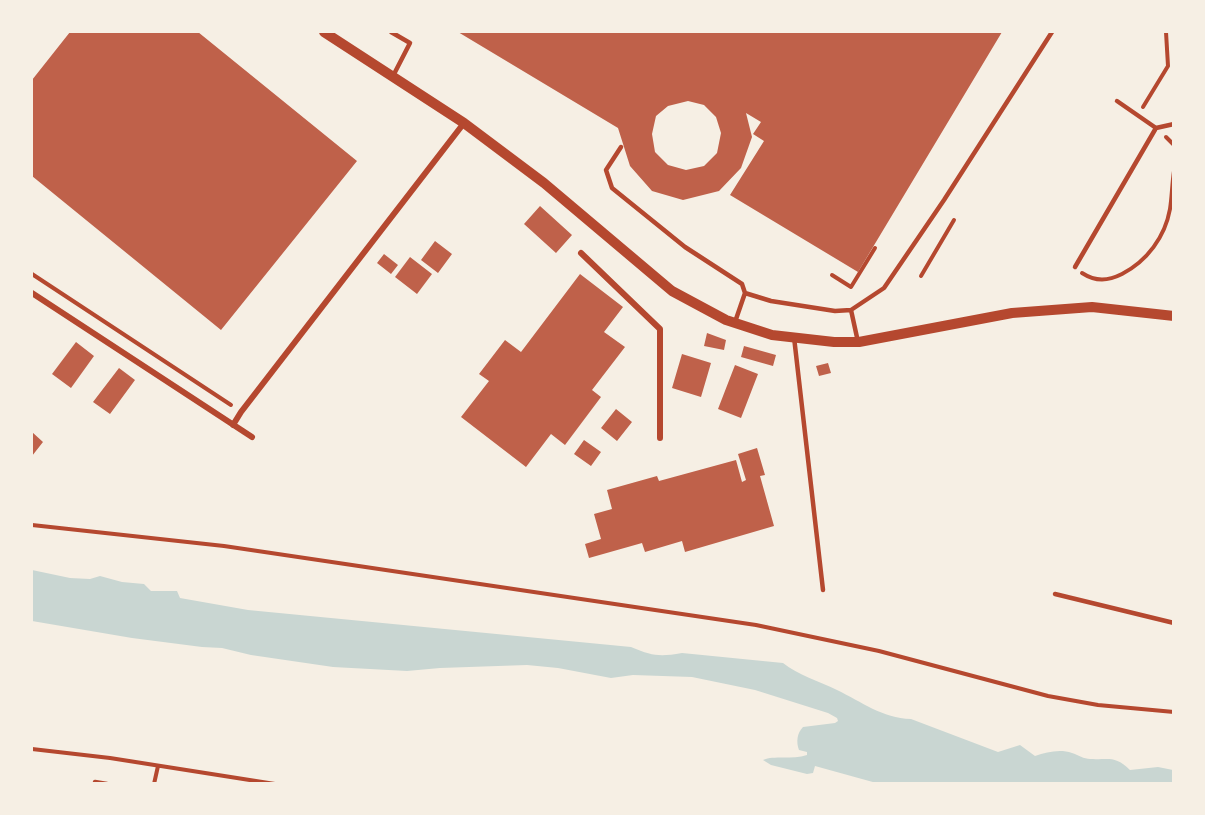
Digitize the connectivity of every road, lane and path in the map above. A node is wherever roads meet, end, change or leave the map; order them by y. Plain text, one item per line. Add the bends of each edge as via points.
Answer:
1 (324, 32) edge
2 (392, 32) edge
3 (1052, 32) edge
4 (1166, 32) edge
5 (393, 76) junction
6 (1117, 101) dead end
7 (1138, 115) junction
8 (464, 123) junction
9 (1173, 124) edge
10 (1156, 128) junction
11 (621, 147) dead end
12 (1173, 171) edge
13 (954, 220) dead end
14 (875, 248) dead end
15 (581, 253) dead end
16 (1075, 267) joint
17 (32, 274) edge
18 (832, 275) dead end
19 (921, 276) dead end
20 (32, 293) edge
21 (745, 293) junction
22 (851, 309) junction
23 (1173, 316) edge
24 (735, 323) junction
25 (794, 338) junction
26 (858, 342) junction
27 (242, 412) junction
28 (233, 425) junction
29 (252, 437) dead end
30 (660, 438) dead end
31 (32, 525) edge
32 (823, 590) dead end
33 (1055, 594) dead end
34 (1173, 623) edge
35 (1173, 712) edge
36 (32, 749) edge
37 (158, 766) junction
38 (95, 782) dead end
39 (107, 783) edge
40 (154, 783) edge
41 (275, 783) edge

1 - 5 street
2 - 5 lane via 410,43
3 - 22 lane via 884,288
4 - 7 path via 1168,66
5 - 8 street
6 - 7 lane
7 - 10 lane
8 - 24 street via 544,183 672,291
8 - 27 street
9 - 10 lane
10 - 16 lane
11 - 21 lane via 606,170 612,188 685,248 742,284
12 - 16 path via 1170,209 1147,257 1123,273 1101,280 1092,280
13 - 19 path
14 - 18 path via 851,287
15 - 30 street via 660,329
17 - 27 path
20 - 28 street
21 - 22 lane via 835,312
21 - 24 lane
22 - 26 lane
23 - 26 street via 1092,307 1023,312
24 - 25 street
25 - 26 street
25 - 32 lane
27 - 28 street
28 - 29 street
31 - 35 path via 224,546 756,625 879,651 1065,700
33 - 34 lane
36 - 37 path
37 - 40 path
37 - 41 path
38 - 39 lane

